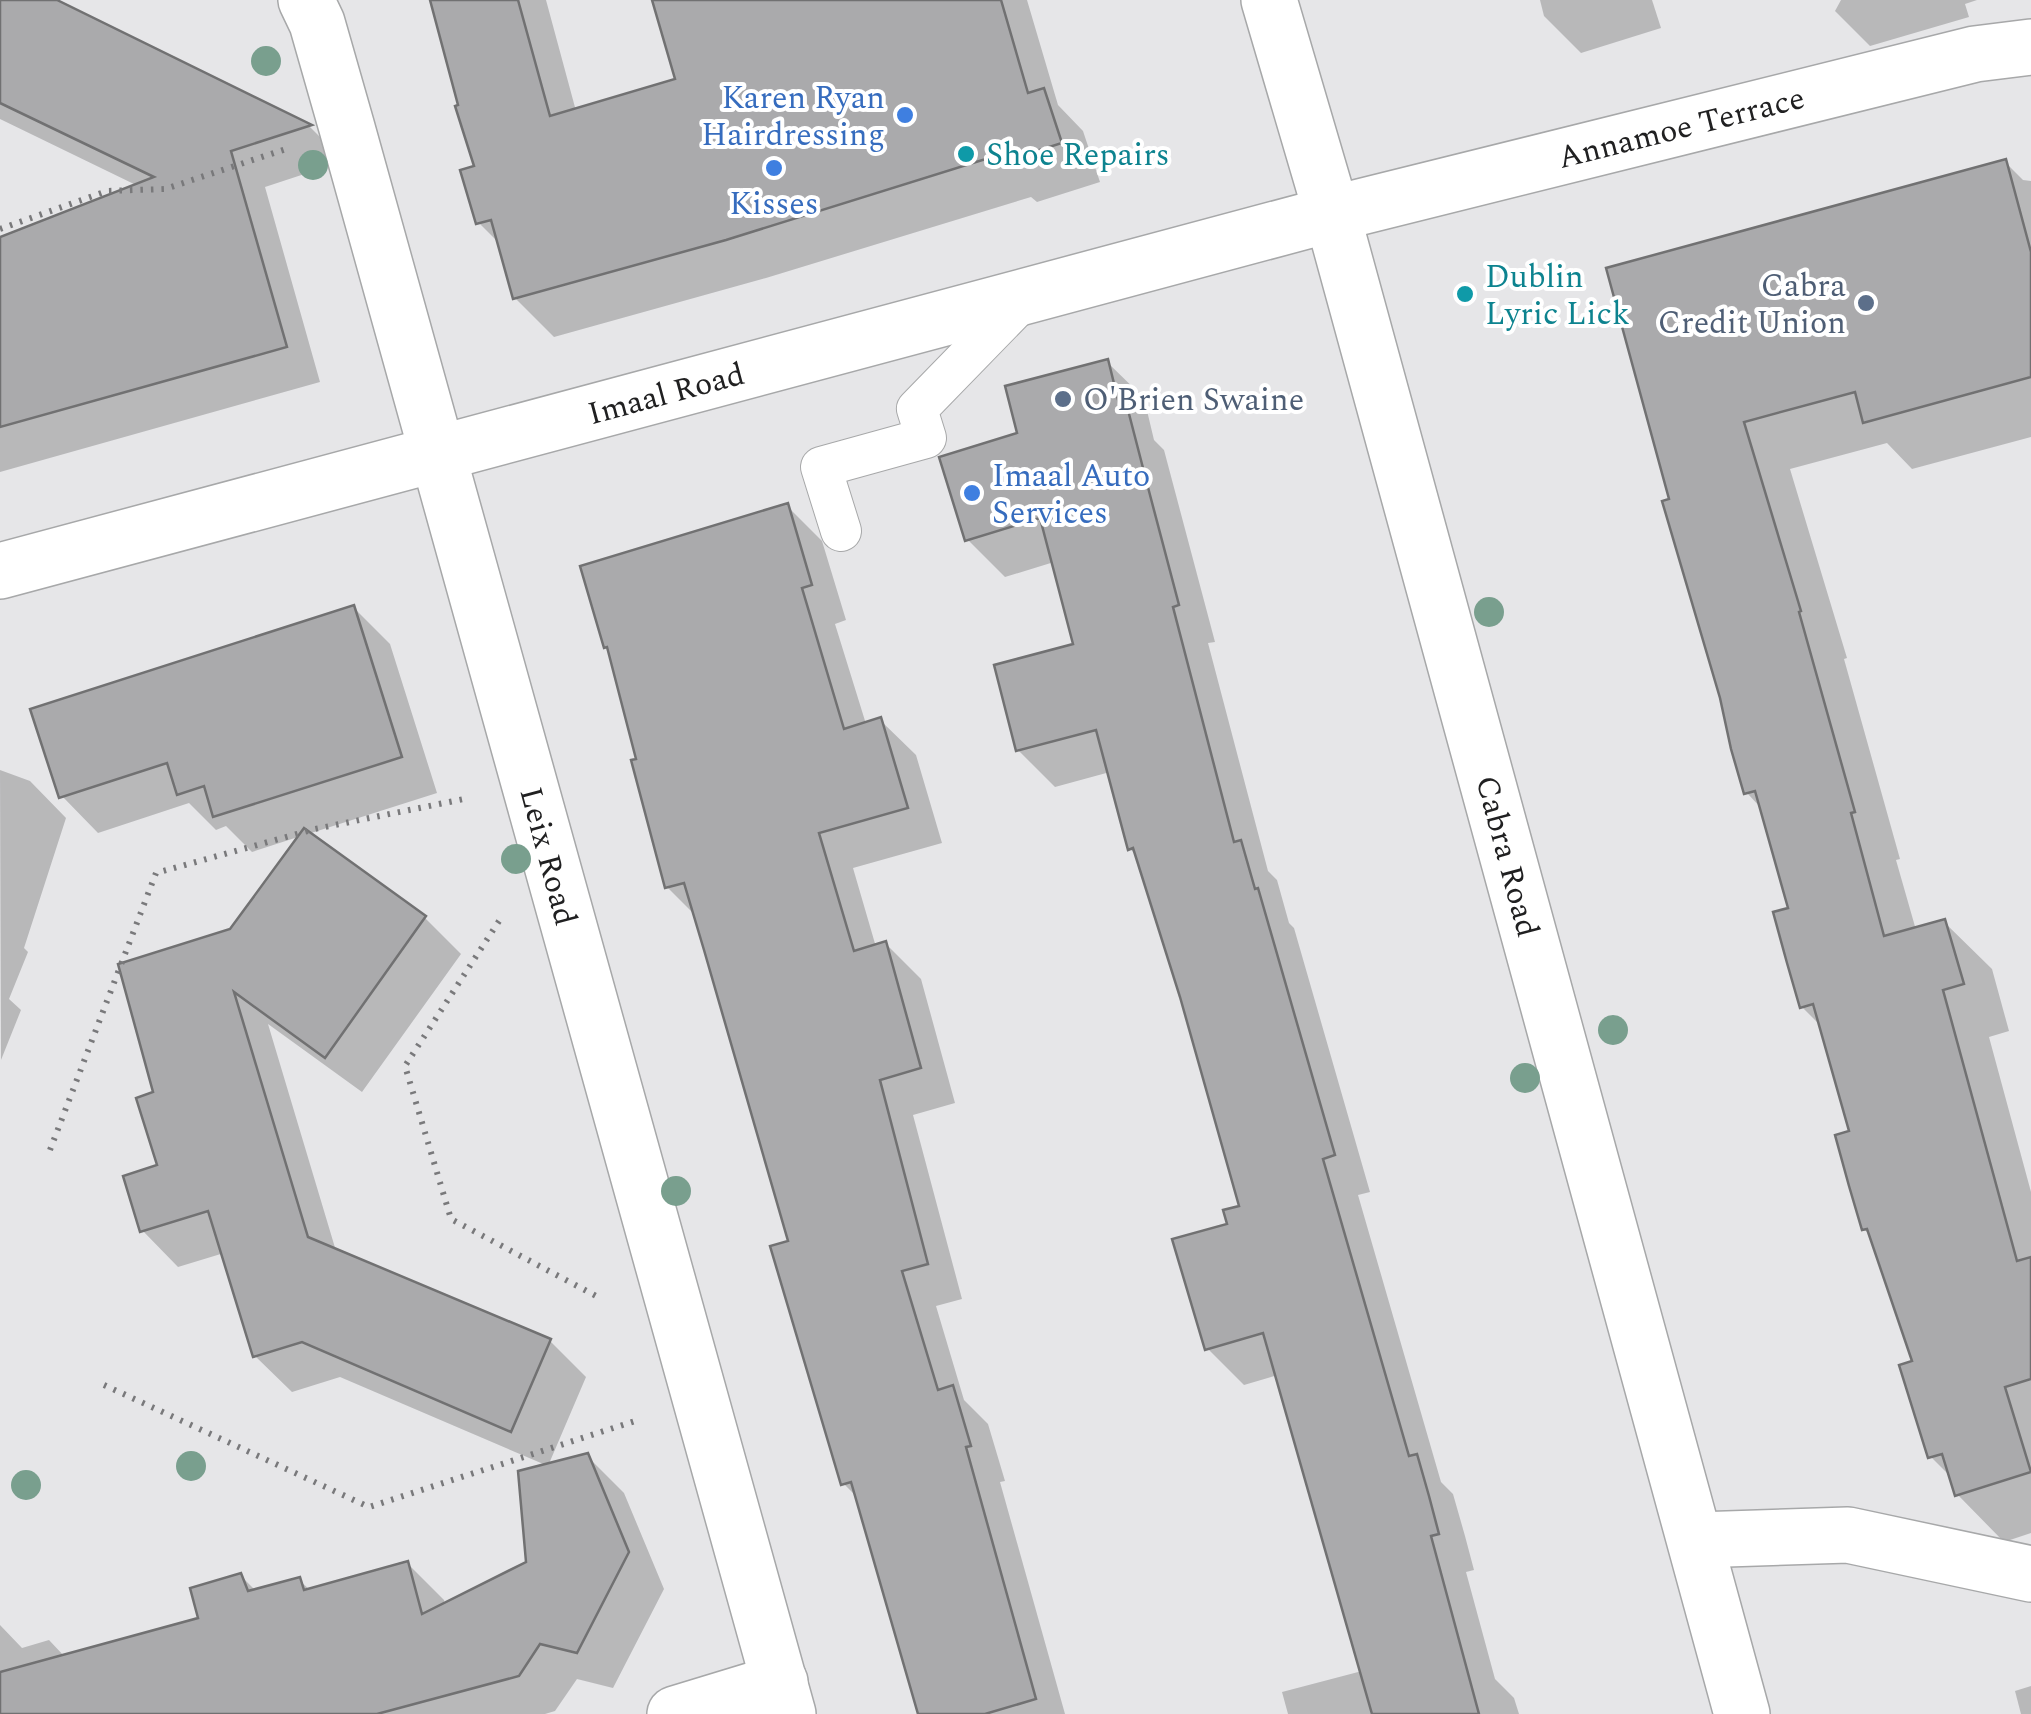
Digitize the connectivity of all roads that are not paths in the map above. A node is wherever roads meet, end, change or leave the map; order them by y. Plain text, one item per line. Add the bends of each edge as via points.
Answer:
1 (306, 0) edge
2 (1269, 0) edge
3 (2031, 47) edge
4 (1332, 214) junction
5 (1027, 296) junction
6 (437, 454) junction
7 (840, 531) dead end
8 (0, 571) edge
9 (1696, 1540) junction
10 (2031, 1574) edge
11 (784, 1698) edge
12 (675, 1714) edge
13 (1742, 1714) edge

1 - 6 street, Leix Road
2 - 4 street, Cabra Road
3 - 4 street, Annamoe Terrace via 1975,54
4 - 5 street, Imaal Road
4 - 9 street, Cabra Road
5 - 6 street, Imaal Road
5 - 7 lane via 917,409 926,438 821,468
6 - 8 street, Imaal Road
6 - 11 street, Leix Road
9 - 10 street via 1848,1535
9 - 13 street, Cabra Road
11 - 12 street

